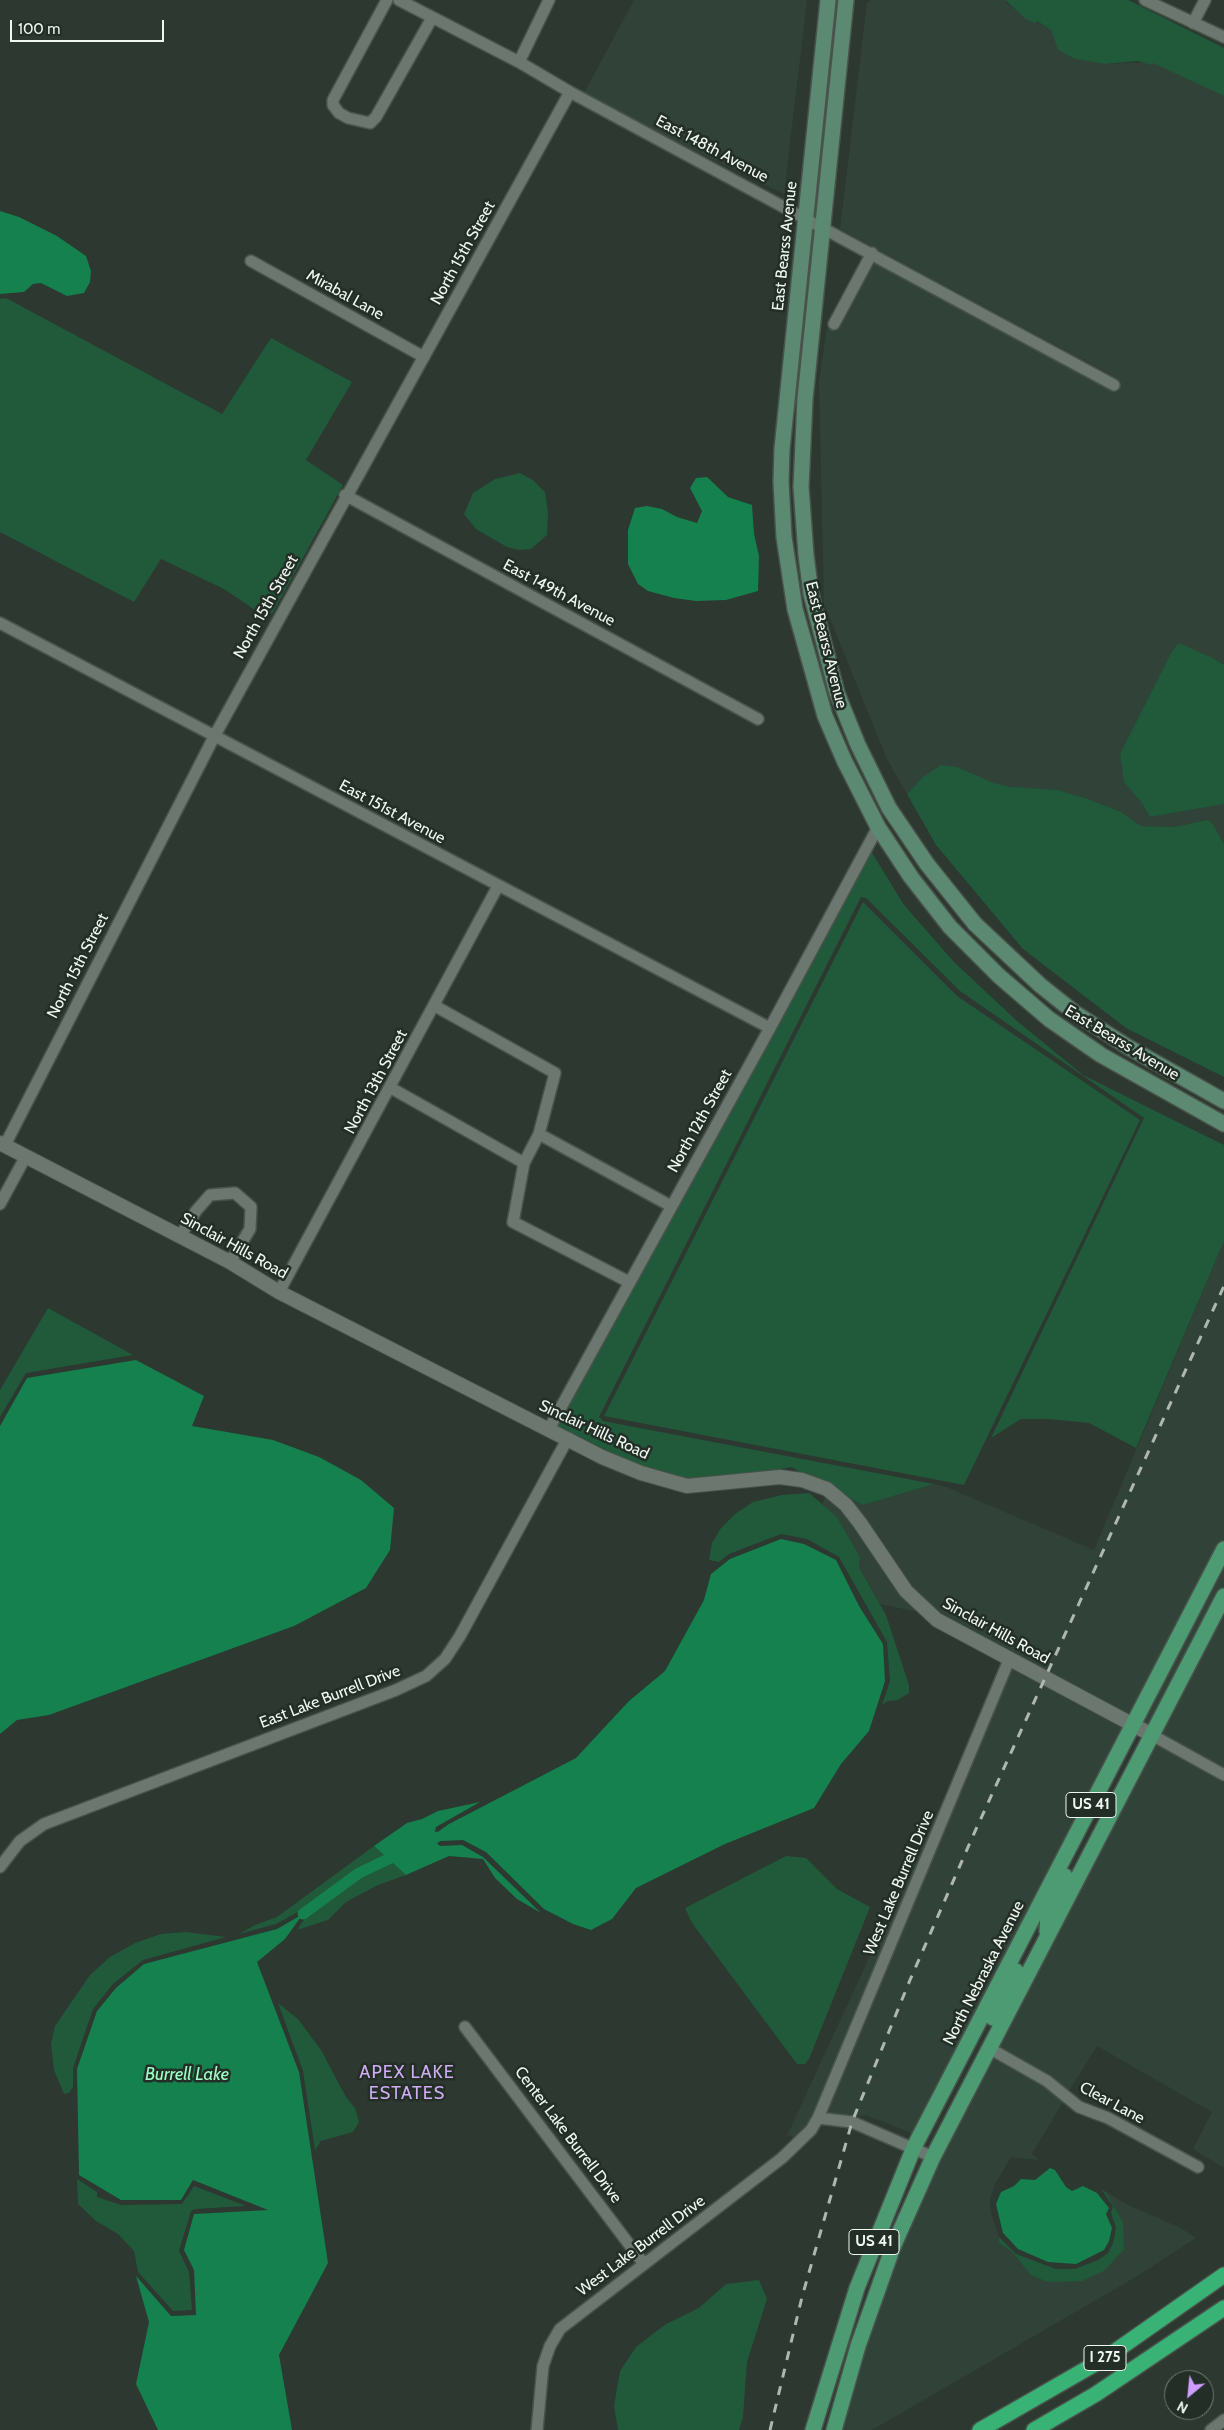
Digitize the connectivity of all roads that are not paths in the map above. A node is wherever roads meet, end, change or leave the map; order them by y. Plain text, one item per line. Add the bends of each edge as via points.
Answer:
1 (387, 0) edge
2 (399, 0) edge
3 (549, 0) edge
4 (828, 0) edge
5 (846, 0) edge
6 (1145, 0) edge
7 (1205, 0) edge
8 (432, 18) junction
9 (1193, 23) junction
10 (1224, 37) edge
11 (519, 62) junction
12 (570, 92) junction
13 (806, 217) junction
14 (823, 226) junction
15 (872, 253) junction
16 (251, 261) dead end
17 (834, 324) dead end
18 (424, 357) junction
19 (1114, 385) dead end
20 (345, 495) junction
21 (0, 623) edge
22 (758, 718) dead end
23 (215, 735) junction
24 (878, 827) junction
25 (498, 886) junction
26 (435, 1006) junction
27 (770, 1028) junction
28 (391, 1088) junction
29 (1224, 1101) edge
30 (1224, 1124) edge
31 (539, 1134) junction
32 (3, 1144) edge
33 (26, 1156) junction
34 (524, 1163) junction
35 (0, 1204) edge
36 (671, 1206) junction
37 (180, 1236) junction
38 (230, 1262) junction
39 (629, 1282) junction
40 (279, 1292) junction
41 (549, 1429) junction
42 (568, 1438) junction
43 (1224, 1549) edge
44 (1224, 1596) edge
45 (1009, 1660) junction
46 (1133, 1724) junction
47 (1152, 1735) junction
48 (1224, 1775) edge
49 (1079, 1828) junction
50 (0, 1867) edge
51 (1048, 1936) junction
52 (1018, 1947) junction
53 (465, 2027) dead end
54 (989, 2048) junction
55 (818, 2118) junction
56 (914, 2147) junction
57 (933, 2157) junction
58 (1198, 2166) dead end
59 (644, 2264) junction
60 (1224, 2275) edge
61 (1224, 2308) edge
62 (1224, 2420) edge
63 (537, 2430) edge
64 (813, 2430) edge
65 (834, 2430) edge
66 (980, 2430) edge
67 (1034, 2430) edge
68 (1211, 2430) edge

1 - 8 street via 333,100 339,113 348,118 370,123 376,117
2 - 8 street, East 148th Avenue
3 - 11 street
4 - 13 main road, East Bearss Avenue
5 - 14 main road, East Bearss Avenue
6 - 9 street
7 - 9 street
8 - 11 street, East 148th Avenue
9 - 10 street
11 - 12 street, East 148th Avenue
12 - 13 street, East 148th Avenue
12 - 18 street, North 15th Street
13 - 14 street, East 148th Avenue
13 - 24 main road, East Bearss Avenue via 782,449 784,537 795,609 822,708
14 - 15 street, East 148th Avenue
14 - 29 main road, East Bearss Avenue via 805,399 801,478 803,521 816,617 837,693 858,745 889,808 927,864 999,949 1104,1034
15 - 17 street
15 - 19 street, East 148th Avenue
16 - 18 street, Mirabal Lane
18 - 20 street, North 15th Street
20 - 22 street, East 149th Avenue
20 - 23 street, North 15th Street
21 - 23 street, East 151st Avenue
23 - 25 street, East 151st Avenue
23 - 32 street, North 15th Street
24 - 27 street, North 12th Street
24 - 30 main road, East Bearss Avenue via 950,927 999,976 1049,1019 1100,1054
25 - 26 street, North 13th Street
25 - 27 street, East 151st Avenue
26 - 28 street, North 13th Street
26 - 31 street via 555,1073
27 - 36 street, North 12th Street
28 - 34 street
28 - 40 street, North 13th Street
31 - 34 street
31 - 36 street
32 - 33 street, Sinclair Hills Road
33 - 35 street
33 - 37 street, Sinclair Hills Road
34 - 39 street via 512,1222
36 - 39 street, North 12th Street
37 - 38 street, Sinclair Hills Road
37 - 38 street via 210,1195 235,1193 251,1207 250,1229
38 - 40 street, Sinclair Hills Road
39 - 41 street, North 12th Street
40 - 41 street, Sinclair Hills Road
41 - 42 street, Sinclair Hills Road
42 - 45 street, Sinclair Hills Road via 641,1473 687,1486 780,1477 802,1480 827,1489 846,1505 906,1591 921,1606 937,1620
42 - 50 street, East Lake Burrell Drive via 460,1636 445,1659 426,1676 44,1824 20,1841
43 - 46 main road, North Nebraska Avenue / US 41
44 - 47 main road, US 41
45 - 46 street, Sinclair Hills Road
45 - 55 street, West Lake Burrell Drive
46 - 47 street, Sinclair Hills Road
46 - 49 main road, North Nebraska Avenue / US 41
47 - 48 street, Sinclair Hills Road
47 - 51 main road, US 41
49 - 51 main road via 1080,1839 1075,1856 1048,1912
49 - 52 main road, North Nebraska Avenue / US 41
51 - 54 main road, US 41
52 - 54 main road via 1022,1952 1021,1962 988,2029
52 - 56 main road, North Nebraska Avenue / US 41
53 - 59 street, Center Lake Burrell Drive
54 - 57 main road, US 41
54 - 58 street, Clear Lane via 1047,2081 1079,2107 1108,2118
55 - 56 street via 852,2122
55 - 59 street, West Lake Burrell Drive via 811,2130 782,2158
56 - 57 street
56 - 64 main road, North Nebraska Avenue / US 41 via 857,2288
57 - 65 main road, US 41 via 882,2278
59 - 63 street, West Lake Burrell Drive via 560,2329 544,2366
60 - 66 highway, I 275 via 1107,2357
61 - 67 highway, I 275 via 1104,2389
62 - 68 street

